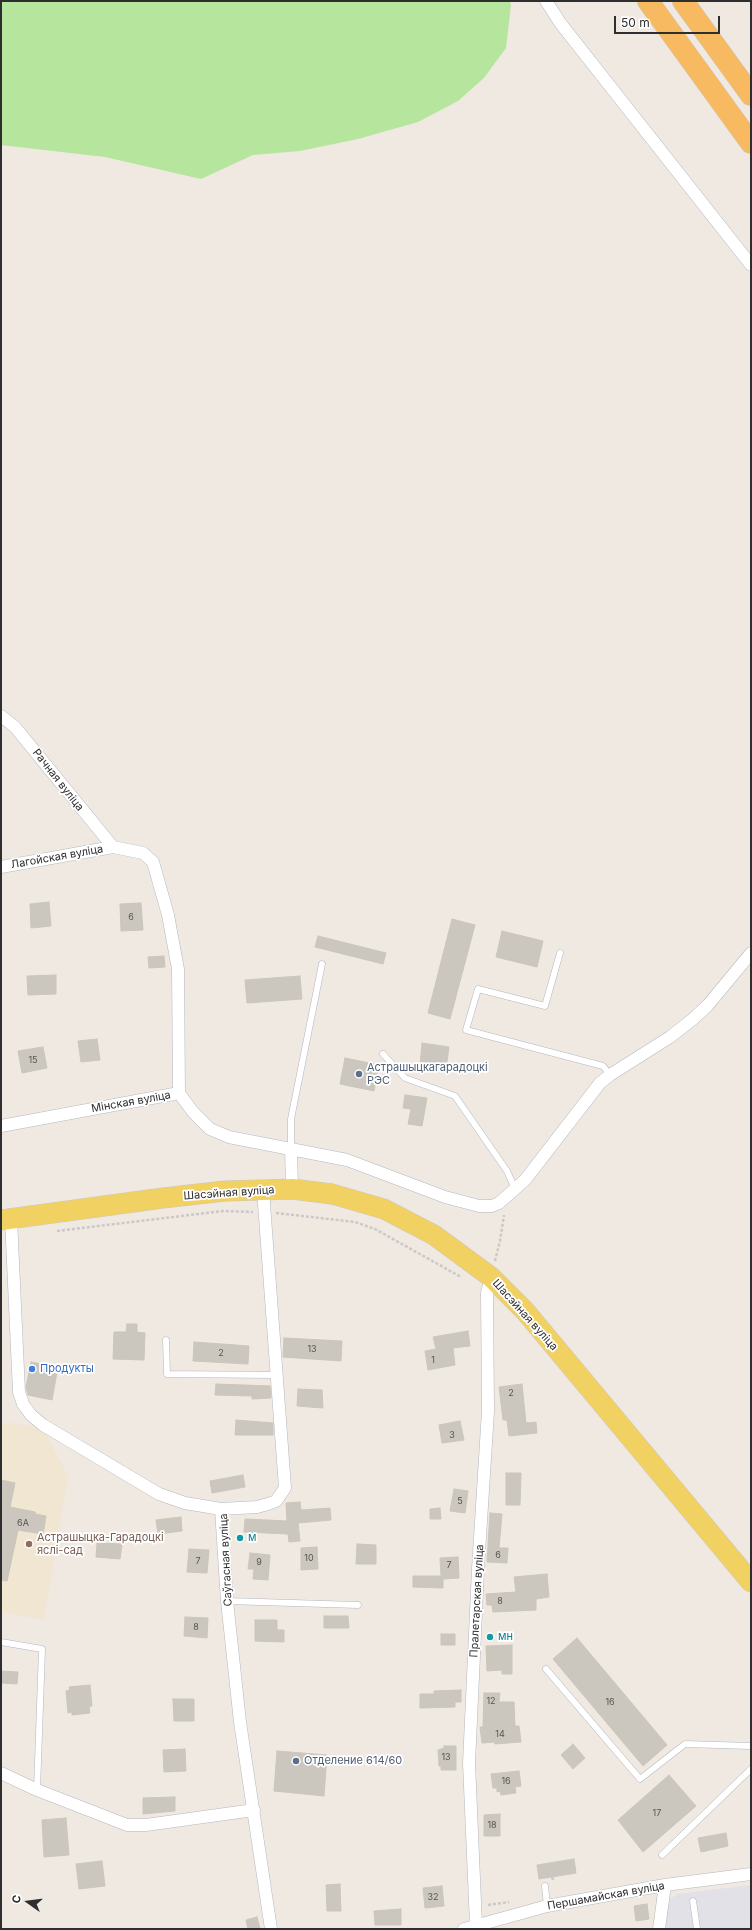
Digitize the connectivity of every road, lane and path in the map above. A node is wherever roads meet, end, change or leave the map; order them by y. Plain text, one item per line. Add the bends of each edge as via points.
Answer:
1 (546, 1) edge
2 (648, 1) edge
3 (683, 1) edge
4 (751, 95) edge
5 (751, 143) edge
6 (751, 265) edge
7 (1, 716) edge
8 (113, 847) junction
9 (1, 867) edge
10 (560, 953) dead end
11 (751, 953) edge
12 (322, 964) dead end
13 (383, 1054) dead end
14 (610, 1075) junction
15 (179, 1093) junction
16 (1, 1126) edge
17 (291, 1148) junction
18 (292, 1189) junction
19 (516, 1189) junction
20 (263, 1190) junction
21 (506, 1198) junction
22 (264, 1212) junction
23 (6, 1219) edge
24 (52, 1232) dead end
25 (489, 1285) junction
26 (166, 1340) dead end
27 (276, 1375) junction
28 (221, 1509) junction
29 (751, 1582) edge
30 (227, 1601) junction
31 (358, 1605) dead end
32 (1, 1642) edge
33 (546, 1669) dead end
34 (751, 1746) edge
35 (751, 1769) edge
36 (1, 1773) edge
37 (37, 1790) junction
38 (254, 1810) junction
39 (662, 1855) dead end
40 (751, 1874) edge
41 (664, 1885) junction
42 (545, 1886) dead end
43 (693, 1901) dead end
44 (548, 1906) junction
45 (470, 1927) edge
46 (271, 1929) edge
47 (659, 1929) edge
48 (697, 1929) edge

1 - 6 street
2 - 5 highway
3 - 4 highway
7 - 8 street, Рачная вуліца via 16,727
8 - 9 street, Лагойская вуліца
8 - 15 street via 143,853 153,862 163,894 178,969
10 - 14 lane via 545,1006 478,989 466,1030 603,1066
11 - 14 street, Мінская вуліца via 708,1006 693,1019 670,1037
12 - 17 lane via 291,1119
13 - 19 lane via 405,1078 455,1096 507,1171
14 - 19 street, Мінская вуліца via 592,1092 539,1163
15 - 16 street, Мінская вуліца
15 - 17 street, Мінская вуліца via 192,1112 210,1129 229,1137
17 - 18 street
17 - 21 street, Мінская вуліца via 347,1160 467,1203 492,1206
18 - 20 main road, Шасэйная вуліца
18 - 25 main road, Шасэйная вуліца via 332,1194 384,1209 434,1235
19 - 21 street, Мінская вуліца
20 - 22 street, Саўгасная вуліца
20 - 23 main road, Шасэйная вуліца via 225,1191 162,1198
21 - 25 path via 500,1241
22 - 24 path via 223,1211
22 - 25 path via 355,1222 375,1228
22 - 27 street, Саўгасная вуліца
23 - 28 street via 19,1392 23,1404 31,1415 159,1494 185,1503
25 - 29 main road, Шасэйная вуліца via 525,1311
25 - 45 street, Пралетарская вуліца via 488,1411 470,1763
26 - 27 lane via 167,1374
27 - 28 street, Саўгасная вуліца via 285,1488 276,1501 268,1504
28 - 30 street, Саўгасная вуліца
30 - 31 lane
30 - 38 street, Саўгасная вуліца via 240,1722
32 - 37 lane via 42,1649
33 - 34 lane via 640,1779 685,1744
35 - 39 lane
36 - 37 street
37 - 38 street via 136,1826
38 - 46 street, Саўгасная вуліца
40 - 41 street, Першамайская вуліца
41 - 44 street, Першамайская вуліца
41 - 47 street
42 - 44 lane
43 - 48 lane
44 - 45 street, Першамайская вуліца

